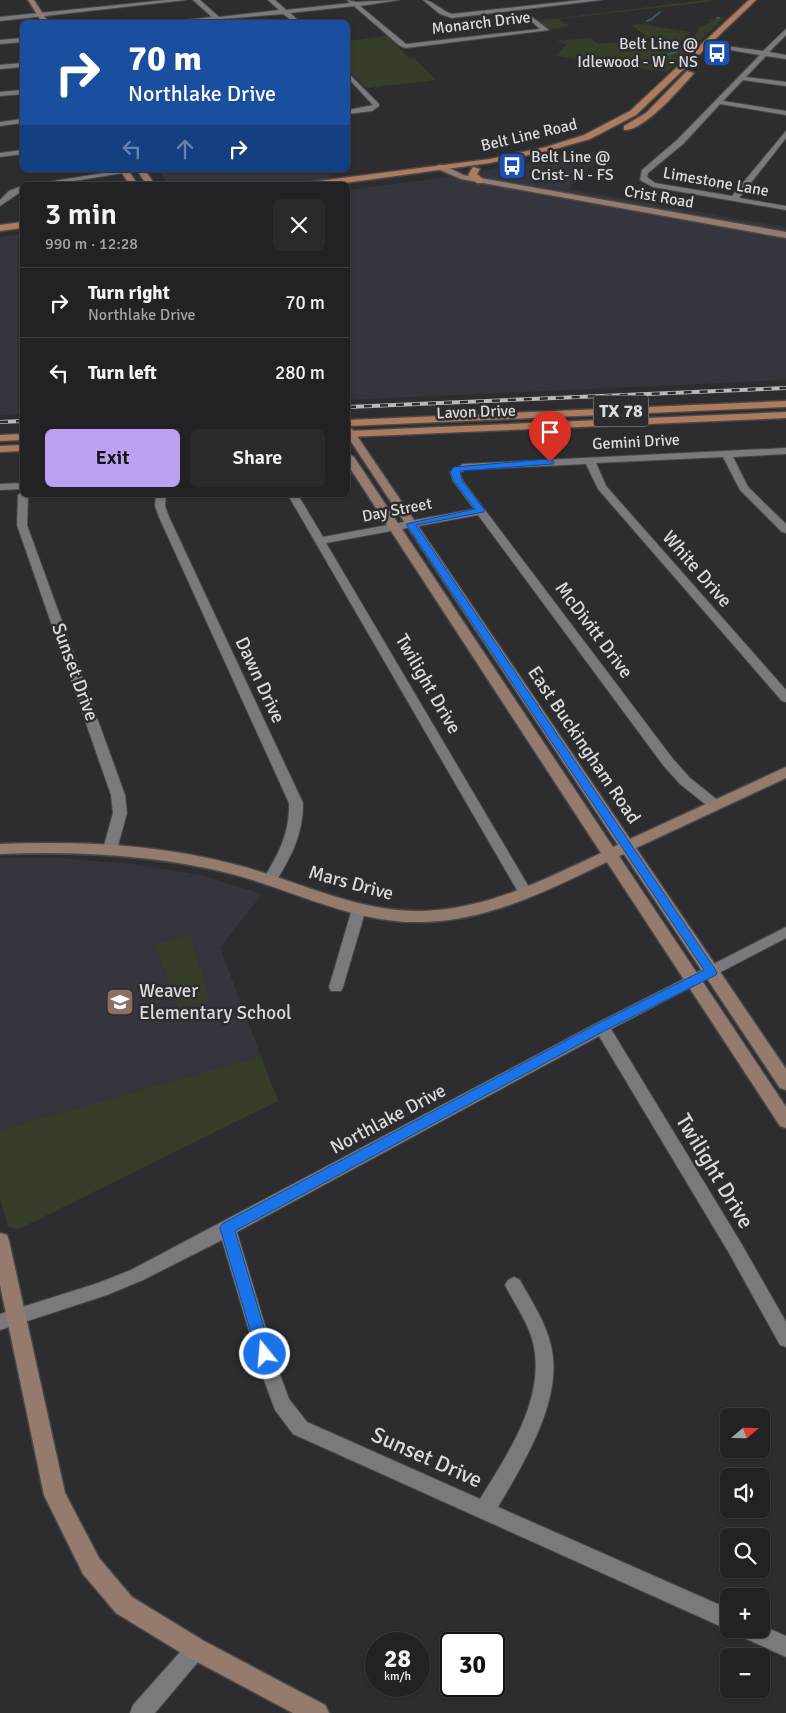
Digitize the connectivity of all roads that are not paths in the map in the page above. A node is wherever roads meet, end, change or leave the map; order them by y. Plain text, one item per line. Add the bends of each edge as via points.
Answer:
1 (31, 0) edge
2 (183, 0) edge
3 (196, 0) edge
4 (272, 0) edge
5 (396, 0) edge
6 (426, 0) edge
7 (598, 0) edge
8 (753, 0) edge
9 (353, 2) edge
10 (574, 3) junction
11 (582, 8) dead end
12 (24, 9) dead end
13 (286, 12) junction
14 (40, 14) junction
15 (29, 16) junction
16 (735, 17) junction
17 (747, 18) dead end
18 (0, 19) edge
19 (218, 19) junction
20 (532, 19) dead end
21 (32, 20) edge
22 (44, 20) edge
23 (207, 20) edge
24 (295, 20) edge
25 (786, 31) edge
26 (20, 40) edge
27 (724, 40) dead end
28 (0, 42) edge
29 (706, 44) junction
30 (717, 46) junction
31 (710, 54) dead end
32 (764, 54) junction
33 (786, 57) edge
34 (20, 65) edge
35 (697, 66) dead end
36 (0, 67) edge
37 (350, 77) edge
38 (741, 78) junction
39 (786, 84) edge
40 (20, 92) edge
41 (0, 94) edge
42 (718, 102) junction
43 (350, 112) edge
44 (786, 113) edge
45 (20, 121) edge
46 (0, 124) edge
47 (621, 131) dead end
48 (786, 133) edge
49 (600, 140) dead end
50 (20, 152) edge
51 (0, 155) edge
52 (476, 169) junction
53 (444, 170) junction
54 (120, 172) edge
55 (480, 181) junction
56 (75, 182) edge
57 (341, 182) edge
58 (350, 186) edge
59 (20, 189) edge
60 (734, 198) junction
61 (0, 204) edge
62 (786, 208) edge
63 (20, 225) edge
64 (0, 228) edge
65 (20, 229) edge
66 (0, 232) edge
67 (786, 235) edge
68 (786, 404) edge
69 (786, 415) edge
70 (350, 423) edge
71 (350, 433) edge
72 (350, 434) edge
73 (20, 437) edge
74 (0, 438) edge
75 (20, 448) edge
76 (0, 449) edge
77 (786, 451) edge
78 (726, 453) junction
79 (590, 459) junction
80 (350, 460) edge
81 (457, 468) joint
82 (20, 486) edge
83 (0, 487) edge
84 (23, 497) edge
85 (161, 497) edge
86 (295, 497) edge
87 (481, 510) junction
88 (410, 524) junction
89 (394, 527) junction
90 (786, 530) edge
91 (319, 541) junction
92 (786, 698) edge
93 (786, 772) edge
94 (715, 805) junction
95 (628, 847) junction
96 (0, 849) edge
97 (110, 849) junction
98 (611, 855) junction
99 (270, 880) junction
100 (526, 894) junction
101 (359, 910) junction
102 (786, 932) edge
103 (711, 972) junction
104 (694, 981) junction
105 (336, 986) dead end
106 (602, 1027) junction
107 (786, 1083) edge
108 (786, 1121) edge
109 (227, 1228) junction
110 (0, 1241) edge
111 (514, 1285) dead end
112 (8, 1319) edge
113 (786, 1339) edge
114 (485, 1510) junction
115 (720, 1616) edge
116 (766, 1638) edge
117 (786, 1647) edge
118 (196, 1649) junction
119 (141, 1713) edge
120 (317, 1713) edge

1 - 14 main road
2 - 14 street
3 - 19 street
4 - 13 street
5 - 9 street
6 - 10 street via 442,13 452,16
7 - 10 street
8 - 16 main road, Belt Line Road
9 - 13 street
9 - 20 street, Monarch Drive via 402,45 546,30
10 - 11 street
12 - 15 main road
13 - 19 street
13 - 24 street
14 - 15 street
14 - 22 main road
15 - 18 street
15 - 21 main road
16 - 17 main road
16 - 29 main road, Belt Line Road
19 - 23 street
25 - 32 street
26 - 28 street
27 - 30 main road
29 - 30 street
29 - 53 main road, Belt Line Road via 633,113 607,129 548,149
30 - 31 main road
30 - 32 street
32 - 33 street
32 - 38 street
34 - 36 street
35 - 47 main road via 649,115
37 - 43 street via 376,103 376,107
38 - 39 street
38 - 42 street
40 - 41 street
42 - 44 street
42 - 60 street, Limestone Lane via 680,142 645,172 643,178 653,185
45 - 46 street
48 - 60 street
49 - 52 main road, Belt Line Road via 557,154
50 - 51 street
52 - 53 main road, Belt Line Road
52 - 55 main road via 472,175
53 - 55 main road, Crist Road
53 - 57 main road
53 - 58 main road
54 - 56 street
55 - 67 main road, Crist Road
59 - 61 street
60 - 62 street, Limestone Lane
63 - 64 main road
65 - 66 main road
68 - 70 main road, Lavon Drive / TX 78
69 - 71 main road, Lavon Drive / TX 78
72 - 88 main road, East Buckingham Road
73 - 74 main road
75 - 76 main road
77 - 78 street, Gemini Drive
78 - 79 street, Gemini Drive
78 - 90 street via 744,488
79 - 81 street, Gemini Drive
79 - 92 street, White Drive via 602,487
80 - 89 main road, East Buckingham Road
81 - 87 street, McDivitt Drive via 458,481
82 - 83 street
84 - 97 street, Sunset Drive via 22,525 118,794 120,813
85 - 99 street, Dawn Drive via 164,517 296,803 297,821 290,848
86 - 91 street, Twilight Drive
87 - 88 street, Day Street
87 - 94 street, McDivitt Drive via 668,762 685,781
88 - 89 street, Day Street
88 - 95 main road, East Buckingham Road
89 - 91 street, Day Street
89 - 98 main road, East Buckingham Road
91 - 100 street, Twilight Drive
93 - 94 main road, Mars Drive
94 - 95 main road, Mars Drive
95 - 98 main road, Mars Drive
95 - 103 main road, East Buckingham Road
96 - 97 main road, Mars Drive
97 - 99 main road, Mars Drive via 211,864
98 - 100 main road, Mars Drive
98 - 104 main road, East Buckingham Road
99 - 101 main road, Mars Drive
100 - 101 main road, Mars Drive via 500,904 438,916 407,917
101 - 105 street
102 - 103 street, Northlake Drive
103 - 104 street, Northlake Drive
103 - 107 main road, East Buckingham Road
104 - 106 street, Northlake Drive
104 - 108 main road, East Buckingham Road
106 - 109 street, Northlake Drive
106 - 113 street, Twilight Drive
109 - 112 street, Northlake Drive via 108,1288
109 - 114 street, Sunset Drive via 276,1388 282,1404 300,1428
110 - 112 main road
111 - 114 street via 542,1345 546,1367 537,1406 515,1461
112 - 118 main road via 55,1495 91,1566 124,1605
114 - 115 street, Sunset Drive
116 - 117 street
118 - 119 street
118 - 120 main road

